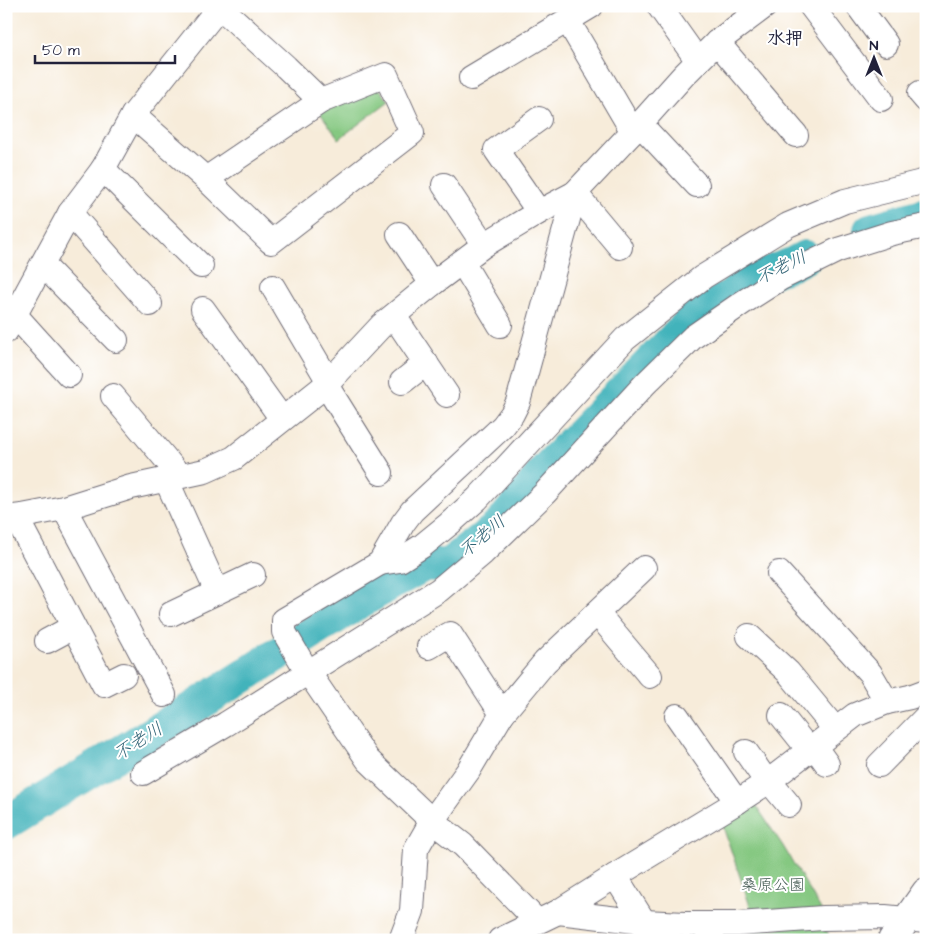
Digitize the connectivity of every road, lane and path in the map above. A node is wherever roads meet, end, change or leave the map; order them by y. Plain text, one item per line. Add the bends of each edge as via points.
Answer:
1 (220, 6) edge
2 (591, 6) edge
3 (659, 6) edge
4 (811, 6) edge
5 (858, 6) edge
6 (760, 8) edge
7 (568, 21) junction
8 (717, 42) junction
9 (886, 44) dead end
10 (698, 61) junction
11 (471, 78) dead end
12 (881, 99) dead end
13 (321, 100) junction
14 (133, 115) junction
15 (539, 120) dead end
16 (637, 128) junction
17 (796, 135) dead end
18 (103, 169) junction
19 (206, 179) junction
20 (926, 181) edge
21 (444, 185) dead end
22 (697, 185) dead end
23 (575, 193) junction
24 (539, 212) junction
25 (70, 213) junction
26 (926, 226) edge
27 (399, 234) dead end
28 (484, 245) junction
29 (620, 246) dead end
30 (462, 262) junction
31 (43, 265) junction
32 (201, 266) dead end
33 (432, 284) junction
34 (273, 287) dead end
35 (150, 304) dead end
36 (204, 309) dead end
37 (394, 316) junction
38 (9, 317) edge
39 (500, 325) dead end
40 (116, 340) dead end
41 (426, 363) junction
42 (69, 375) dead end
43 (402, 382) dead end
44 (327, 384) junction
45 (447, 395) dead end
46 (113, 396) dead end
47 (282, 419) junction
48 (381, 473) dead end
49 (173, 478) junction
50 (64, 508) junction
51 (11, 517) edge
52 (380, 563) junction
53 (644, 568) dead end
54 (779, 573) dead end
55 (253, 575) dead end
56 (217, 592) junction
57 (171, 614) dead end
58 (597, 614) junction
59 (73, 628) junction
60 (749, 636) dead end
61 (47, 641) dead end
62 (429, 647) dead end
63 (306, 669) junction
64 (124, 675) dead end
65 (650, 676) dead end
66 (926, 692) edge
67 (164, 695) dead end
68 (887, 702) junction
69 (502, 714) junction
70 (781, 715) dead end
71 (676, 716) dead end
72 (926, 717) edge
73 (835, 729) junction
74 (746, 752) dead end
75 (817, 753) junction
76 (879, 765) dead end
77 (142, 773) dead end
78 (768, 781) junction
79 (736, 802) junction
80 (789, 804) dead end
81 (432, 821) junction
82 (615, 876) junction
83 (926, 892) edge
84 (548, 917) junction
85 (644, 922) junction
86 (909, 926) edge
87 (742, 932) edge
88 (400, 940) edge
89 (500, 940) edge

1 - 13 street
1 - 14 street
2 - 7 street
3 - 10 street
4 - 12 street
5 - 9 street
6 - 8 street
7 - 11 street
7 - 16 street
8 - 10 street
8 - 17 street
10 - 16 street
13 - 19 street
13 - 19 street via 386,75 412,133 271,242
14 - 18 street
14 - 19 street
15 - 24 street via 496,150
16 - 22 street
16 - 23 street
18 - 25 street
18 - 32 street
20 - 52 street via 845,201 788,225 703,277 625,339 449,524 400,560
21 - 28 street
23 - 24 street
23 - 29 street
23 - 52 street via 512,414 412,511
24 - 28 street
25 - 31 street
25 - 35 street
26 - 63 street via 838,250 781,278 694,337 483,553 439,590
27 - 33 street
28 - 30 street
30 - 33 street
30 - 39 street
31 - 38 street
31 - 40 street
33 - 37 street
34 - 44 street
36 - 47 street
37 - 41 street
37 - 44 street
38 - 42 street
41 - 43 street
41 - 45 street
44 - 47 street
44 - 48 street
46 - 49 street
47 - 49 street via 234,458
49 - 50 street
49 - 56 street
50 - 51 street
50 - 67 street
51 - 59 street
52 - 63 street via 284,620 284,632
53 - 58 street
54 - 68 street via 870,673
55 - 56 street
56 - 57 street
58 - 65 street
58 - 69 street via 545,662
59 - 61 street
59 - 64 street via 104,685
60 - 73 street via 788,672
62 - 69 street via 450,634
63 - 77 street via 226,724
63 - 81 street via 368,760
66 - 68 street
68 - 73 street via 855,715
69 - 81 street via 468,771
70 - 75 street
71 - 79 street
72 - 76 street
73 - 75 street
74 - 78 street
75 - 78 street
78 - 79 street
78 - 80 street
79 - 82 street
81 - 84 street
81 - 88 street via 416,849 412,911
82 - 84 street
82 - 85 street
83 - 86 main road
84 - 85 street
84 - 89 street
85 - 87 street
86 - 87 street via 885,917 823,918

